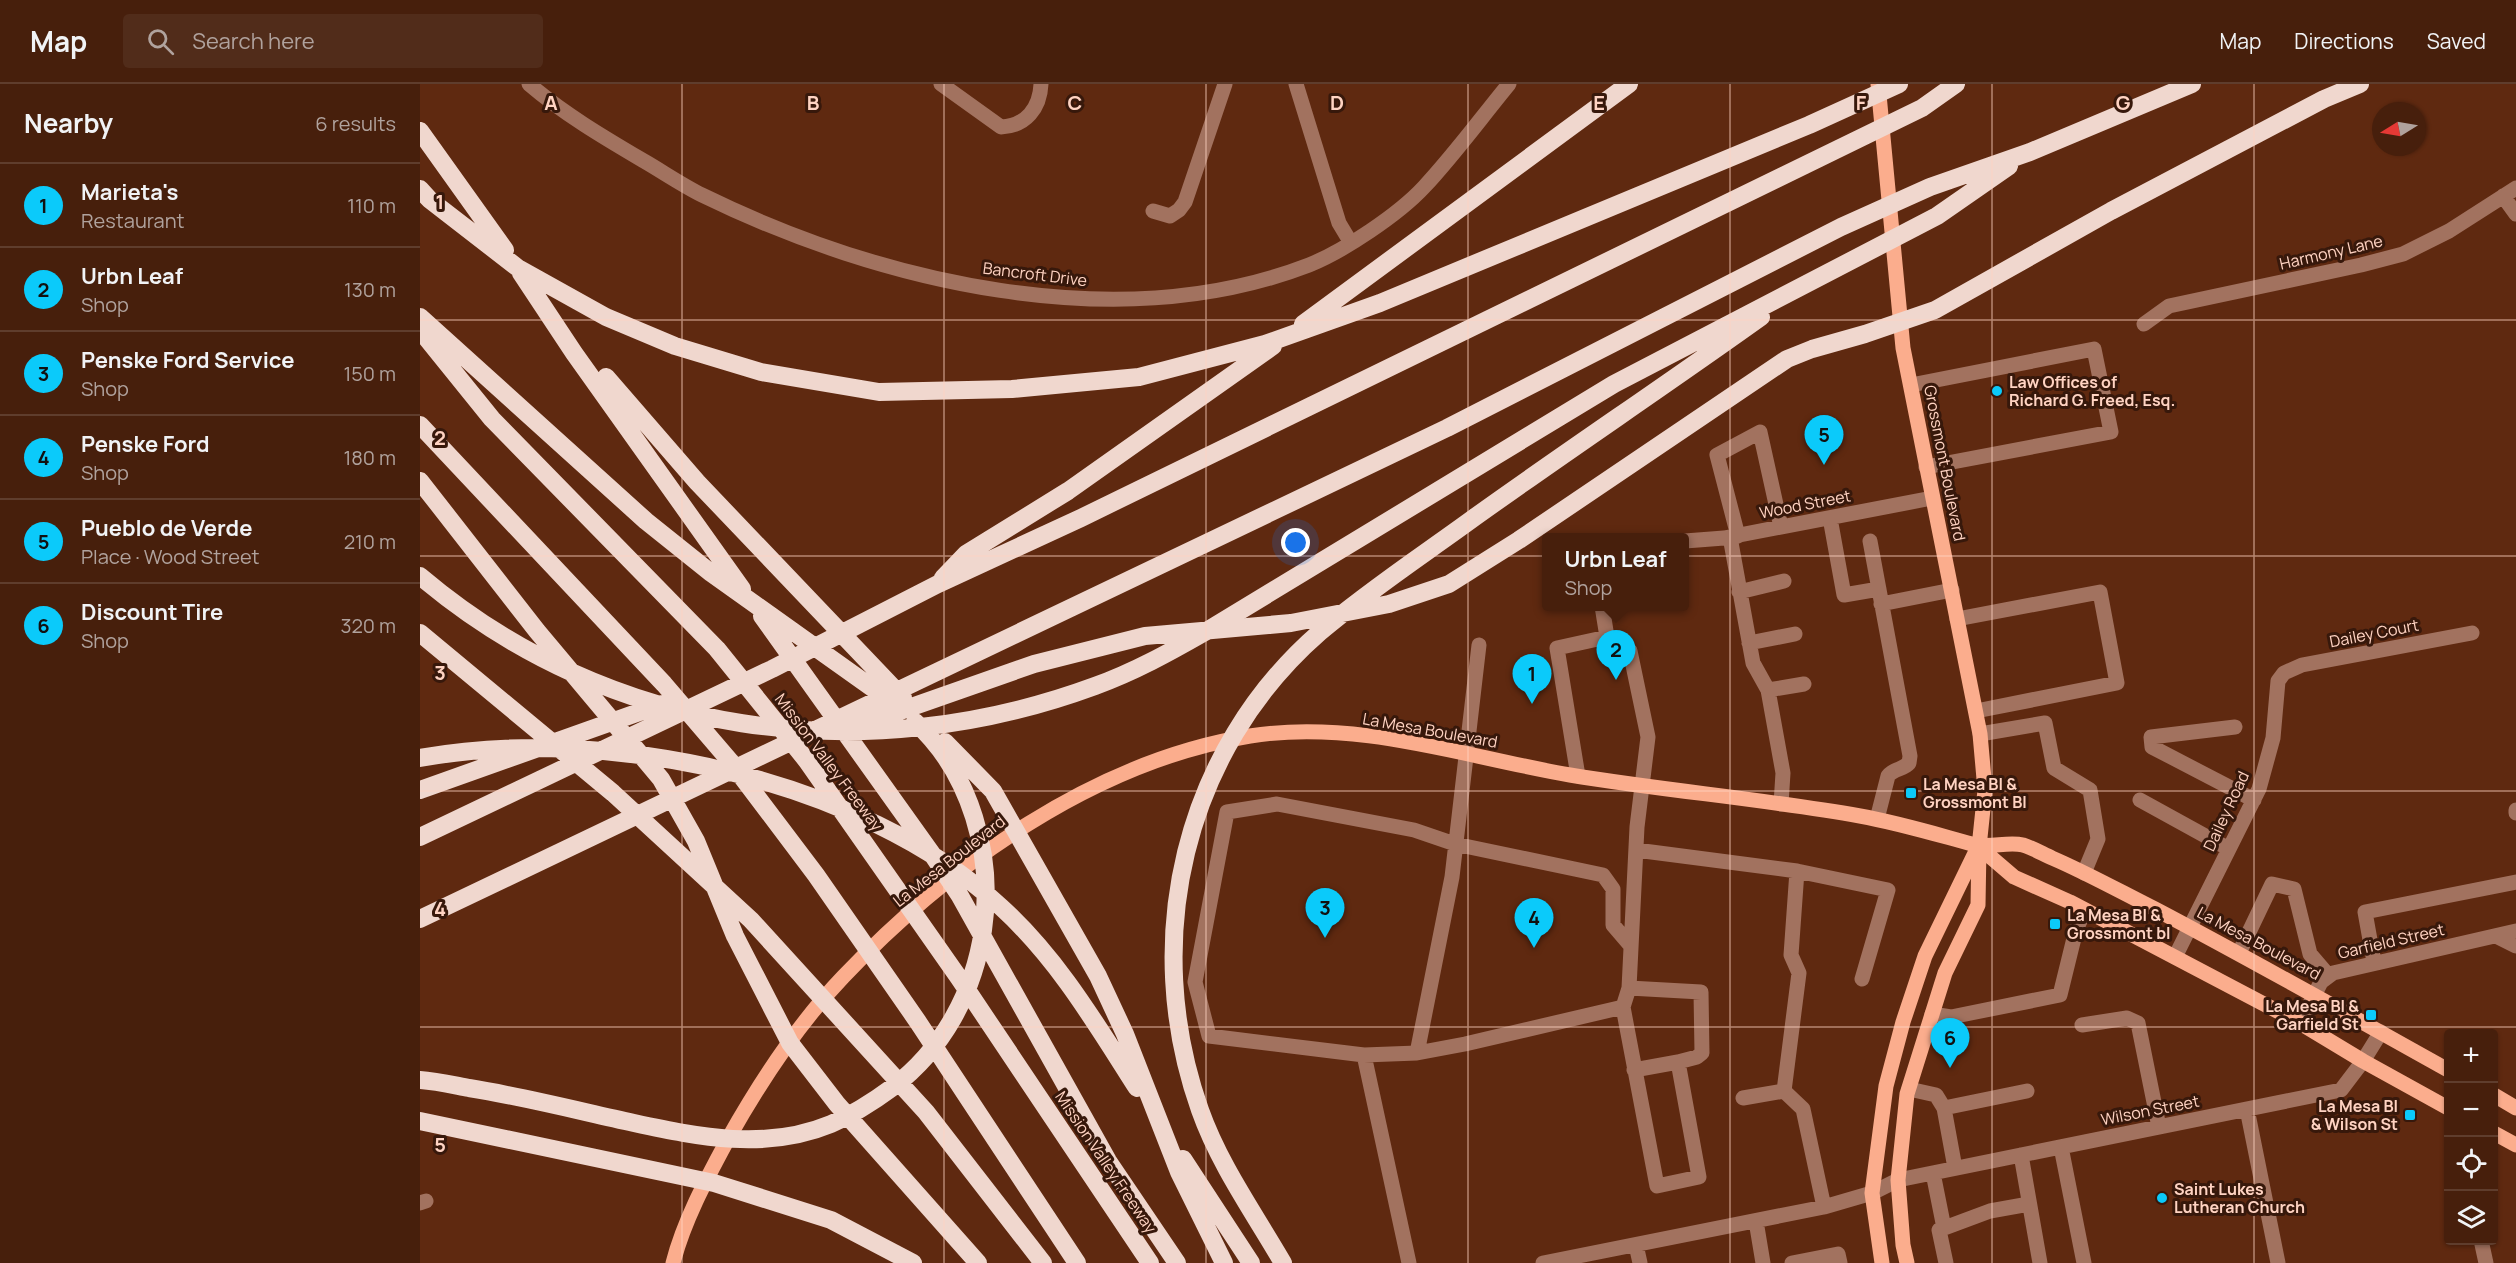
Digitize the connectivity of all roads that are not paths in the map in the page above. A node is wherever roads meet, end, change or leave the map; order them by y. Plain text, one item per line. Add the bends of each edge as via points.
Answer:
1 (529, 84) edge
2 (941, 84) edge
3 (1041, 84) edge
4 (1225, 84) edge
5 (1296, 84) edge
6 (1509, 84) edge
7 (1629, 84) edge
8 (1878, 84) edge
9 (1899, 84) edge
10 (1956, 84) edge
11 (2192, 84) edge
12 (2360, 84) edge
13 (420, 131) edge
14 (2030, 152) junction
15 (420, 189) edge
16 (2509, 192) edge
17 (1153, 211) dead end
18 (2516, 214) edge
19 (1351, 243) junction
20 (1821, 275) junction
21 (537, 296) junction
22 (420, 317) edge
23 (1900, 323) junction
24 (2144, 324) dead end
25 (420, 330) edge
26 (1911, 384) junction
27 (420, 425) edge
28 (1926, 467) junction
29 (420, 481) edge
30 (1932, 498) junction
31 (1830, 518) junction
32 (1781, 527) junction
33 (1734, 536) junction
34 (1689, 541) edge
35 (1870, 541) dead end
36 (420, 576) edge
37 (1784, 581) dead end
38 (938, 584) junction
39 (1952, 590) junction
40 (1739, 592) junction
41 (1880, 597) junction
42 (1603, 611) edge
43 (1958, 619) junction
44 (420, 633) edge
45 (2472, 633) dead end
46 (1795, 634) dead end
47 (1607, 636) junction
48 (1749, 643) junction
49 (1479, 645) dead end
50 (420, 649) edge
51 (772, 669) junction
52 (2284, 673) joint
53 (1804, 684) dead end
54 (487, 690) junction
55 (1768, 690) junction
56 (1976, 711) junction
57 (2235, 728) dead end
58 (1980, 734) junction
59 (777, 746) junction
60 (1466, 754) junction
61 (420, 758) edge
62 (1578, 776) junction
63 (1643, 785) junction
64 (420, 790) edge
65 (2140, 800) dead end
66 (2254, 800) junction
67 (1781, 804) junction
68 (1877, 819) junction
69 (1016, 831) junction
70 (420, 837) edge
71 (1455, 844) junction
72 (1978, 847) junction
73 (2229, 849) junction
74 (1636, 850) junction
75 (1797, 871) junction
76 (2084, 873) junction
77 (2516, 882) edge
78 (2085, 910) junction
79 (420, 919) edge
80 (2190, 927) junction
81 (2516, 932) edge
82 (2496, 936) junction
83 (1631, 946) junction
84 (2516, 946) edge
85 (2239, 953) junction
86 (2175, 957) junction
87 (2374, 962) junction
88 (2328, 975) junction
89 (1862, 979) dead end
90 (1629, 988) junction
91 (2316, 994) junction
92 (1623, 1007) junction
93 (1932, 1014) junction
94 (2300, 1023) junction
95 (2082, 1025) dead end
96 (2381, 1032) junction
97 (790, 1043) junction
98 (1417, 1053) junction
99 (1364, 1055) junction
100 (1678, 1062) junction
101 (2364, 1062) junction
102 (2444, 1068) edge
103 (1634, 1070) junction
104 (420, 1080) edge
105 (1909, 1089) junction
106 (1784, 1091) junction
107 (2027, 1091) dead end
108 (1743, 1098) dead end
109 (2498, 1098) edge
110 (2444, 1106) edge
111 (1944, 1108) junction
112 (2516, 1108) edge
113 (2247, 1109) junction
114 (420, 1121) edge
115 (2159, 1127) junction
116 (2498, 1136) edge
117 (2516, 1145) edge
118 (2061, 1147) junction
119 (2020, 1155) junction
120 (1955, 1168) junction
121 (1933, 1173) junction
122 (1898, 1180) junction
123 (1872, 1193) junction
124 (2030, 1204) junction
125 (1824, 1207) junction
126 (1756, 1221) junction
127 (1944, 1228) junction
128 (1636, 1245) junction
129 (2482, 1245) edge
130 (673, 1263) edge
131 (914, 1263) edge
132 (978, 1263) edge
133 (1043, 1263) edge
134 (1077, 1263) edge
135 (1150, 1263) edge
136 (1177, 1263) edge
137 (1224, 1263) edge
138 (1251, 1263) edge
139 (1283, 1263) edge
140 (1409, 1263) edge
141 (1543, 1263) edge
142 (1640, 1263) edge
143 (1763, 1263) edge
144 (1794, 1263) edge
145 (1840, 1263) edge
146 (1882, 1263) edge
147 (1907, 1263) edge
148 (1946, 1263) edge
149 (2040, 1263) edge
150 (2084, 1263) edge
151 (2278, 1263) edge
152 (2486, 1263) edge

1 - 19 street, Bancroft Drive via 617,146 711,199 837,250 905,270 991,288 1080,299 1134,300 1189,294 1253,282 1311,264
2 - 3 street via 1001,127 1012,127 1028,117 1038,100
4 - 17 street via 1185,202 1170,216
5 - 19 street via 1339,223
6 - 19 street, Bancroft Drive via 1423,189
7 - 38 highway via 1248,365 1068,491 966,554
8 - 23 main road, Grossmont Boulevard
9 - 15 highway via 1380,303 1265,344 1139,377 1012,389 879,392 761,372 675,346 606,317 518,268
10 - 38 highway via 1922,108
11 - 14 highway
12 - 23 highway via 2111,211 1935,310
13 - 21 highway
14 - 20 highway via 1937,216
14 - 59 highway via 1930,187 1841,227 1447,428
16 - 18 street
16 - 24 street, Harmony Lane via 2449,231 2403,254 2169,306
20 - 36 highway via 1614,384 1154,661 1097,686 980,719 857,733 720,720 624,694 542,658 492,630
20 - 139 highway via 1570,449 1320,633 1267,688 1229,744 1201,803 1186,849 1177,893 1172,978 1185,1063 1200,1112
21 - 69 highway via 678,462 993,791
21 - 136 highway via 938,863 1108,1161
22 - 104 highway via 646,521 771,617 876,689 929,735 966,794 984,857 985,918 974,973 955,1016 918,1066 862,1108 807,1131 744,1141 713,1139 500,1093
23 - 26 main road, Grossmont Boulevard
23 - 59 highway via 1787,359 1449,584 1389,604 1291,623 1145,636 1034,664 883,717
25 - 135 highway, Mission Valley Freeway via 492,419 717,649 807,761 959,978
26 - 28 main road, Grossmont Boulevard
26 - 28 street via 2094,349 2111,432
27 - 134 highway via 664,684 730,760 918,1022
28 - 30 main road, Grossmont Boulevard
29 - 97 highway via 537,631 661,779 696,841 735,936
30 - 31 street, Wood Street
30 - 39 main road, Grossmont Boulevard
31 - 32 street, Wood Street
31 - 41 street via 1844,595
32 - 33 street, Wood Street
32 - 33 street via 1760,432 1717,455
33 - 34 street, Wood Street
33 - 40 street
35 - 41 street
37 - 40 street
38 - 51 highway
39 - 41 street
39 - 43 main road, Grossmont Boulevard
40 - 48 street
41 - 68 street via 1910,756 1906,766 1888,776
42 - 47 street
43 - 56 main road, Grossmont Boulevard
43 - 56 street via 2100,592 2117,683
44 - 54 highway
45 - 52 street, Dailey Court via 2302,665
46 - 48 street
47 - 62 street via 1557,648
47 - 63 street via 1630,651 1648,737
48 - 55 street
49 - 60 street
50 - 54 highway
51 - 64 highway via 621,717
51 - 70 highway
52 - 66 street, Dailey Road via 2278,681 2273,738
53 - 55 street
54 - 133 highway via 613,794 751,920 926,1112
55 - 67 street via 1783,773
56 - 58 main road, Grossmont Boulevard
57 - 66 street via 2151,738 2152,747
58 - 72 main road, Grossmont Boulevard via 1985,790
58 - 76 street via 2045,723 2054,768 2090,790 2098,840
59 - 79 highway
60 - 62 main road, La Mesa Boulevard
60 - 69 main road, La Mesa Boulevard via 1349,734 1254,736 1166,757 1118,776
60 - 71 street
61 - 138 highway via 495,749 564,749 679,761 757,780 828,804 890,831 940,860 971,880 1052,960
62 - 63 main road, La Mesa Boulevard
63 - 67 main road, La Mesa Boulevard
63 - 74 street
65 - 73 street
66 - 73 street, Dailey Road
67 - 68 main road, La Mesa Boulevard
68 - 72 main road, La Mesa Boulevard
69 - 97 main road, La Mesa Boulevard via 896,926 842,978
69 - 137 highway via 1098,976 1179,1172
71 - 83 street via 1603,875 1613,889 1613,925
71 - 98 street
71 - 99 street via 1413,830 1277,804 1227,812 1195,982 1209,1036
72 - 76 main road, La Mesa Boulevard via 2020,844
72 - 78 main road, La Mesa Boulevard via 2014,878
72 - 93 main road, Grossmont Boulevard via 1978,905 1945,973
72 - 123 main road, Grossmont Boulevard via 1925,956 1903,1022 1886,1086
73 - 80 street, Dailey Road
74 - 75 street
74 - 83 street
75 - 89 street via 1888,890
75 - 106 street via 1791,955 1799,973
76 - 80 main road, La Mesa Boulevard
77 - 87 street via 2365,912
78 - 86 main road, La Mesa Boulevard
78 - 93 street via 2060,995 1951,1017
80 - 85 main road, La Mesa Boulevard
80 - 86 street, Dailey Road
81 - 82 street, Garfield Street
82 - 84 street
82 - 87 street, Garfield Street
83 - 90 street
85 - 88 street via 2272,884 2294,889 2310,954
85 - 91 main road, La Mesa Boulevard
86 - 94 main road, La Mesa Boulevard
87 - 88 street, Garfield Street
88 - 91 street, Garfield Street
90 - 92 street
90 - 100 street via 1701,992 1701,1053
91 - 94 street, Garfield Street
91 - 96 main road, La Mesa Boulevard
92 - 98 street
92 - 103 street
93 - 105 main road, Grossmont Boulevard
94 - 101 main road, La Mesa Boulevard
95 - 115 street via 2127,1018 2138,1023
96 - 101 street, Wilson Street
96 - 102 main road, La Mesa Boulevard
97 - 130 main road, La Mesa Boulevard via 740,1117 716,1161
97 - 132 highway via 837,1104
98 - 99 street
99 - 140 street
100 - 103 street
100 - 103 street via 1699,1177 1656,1186
101 - 110 main road, La Mesa Boulevard
101 - 113 street, Wilson Street via 2341,1090
105 - 111 street via 1936,1095
105 - 122 main road, Grossmont Boulevard
106 - 108 street
106 - 125 street via 1803,1109
107 - 111 street
109 - 112 main road
111 - 120 street
113 - 115 street, Wilson Street
113 - 151 street
114 - 131 highway via 714,1183 852,1230
115 - 118 street, Wilson Street
116 - 117 main road
118 - 119 street, Wilson Street
118 - 150 street
119 - 120 street, Wilson Street
119 - 124 street
120 - 121 street, Wilson Street
121 - 122 street, Wilson Street
121 - 127 street
122 - 123 street, Wilson Street
122 - 147 main road, Grossmont Boulevard
123 - 125 street, Wilson Street
123 - 146 main road, Grossmont Boulevard
124 - 127 street via 1990,1211
124 - 149 street
125 - 126 street, Wilson Street
126 - 128 street, Wilson Street
126 - 143 street
127 - 148 street via 1939,1230
128 - 141 street, Wilson Street
128 - 142 street
129 - 152 street
144 - 145 street via 1838,1254

